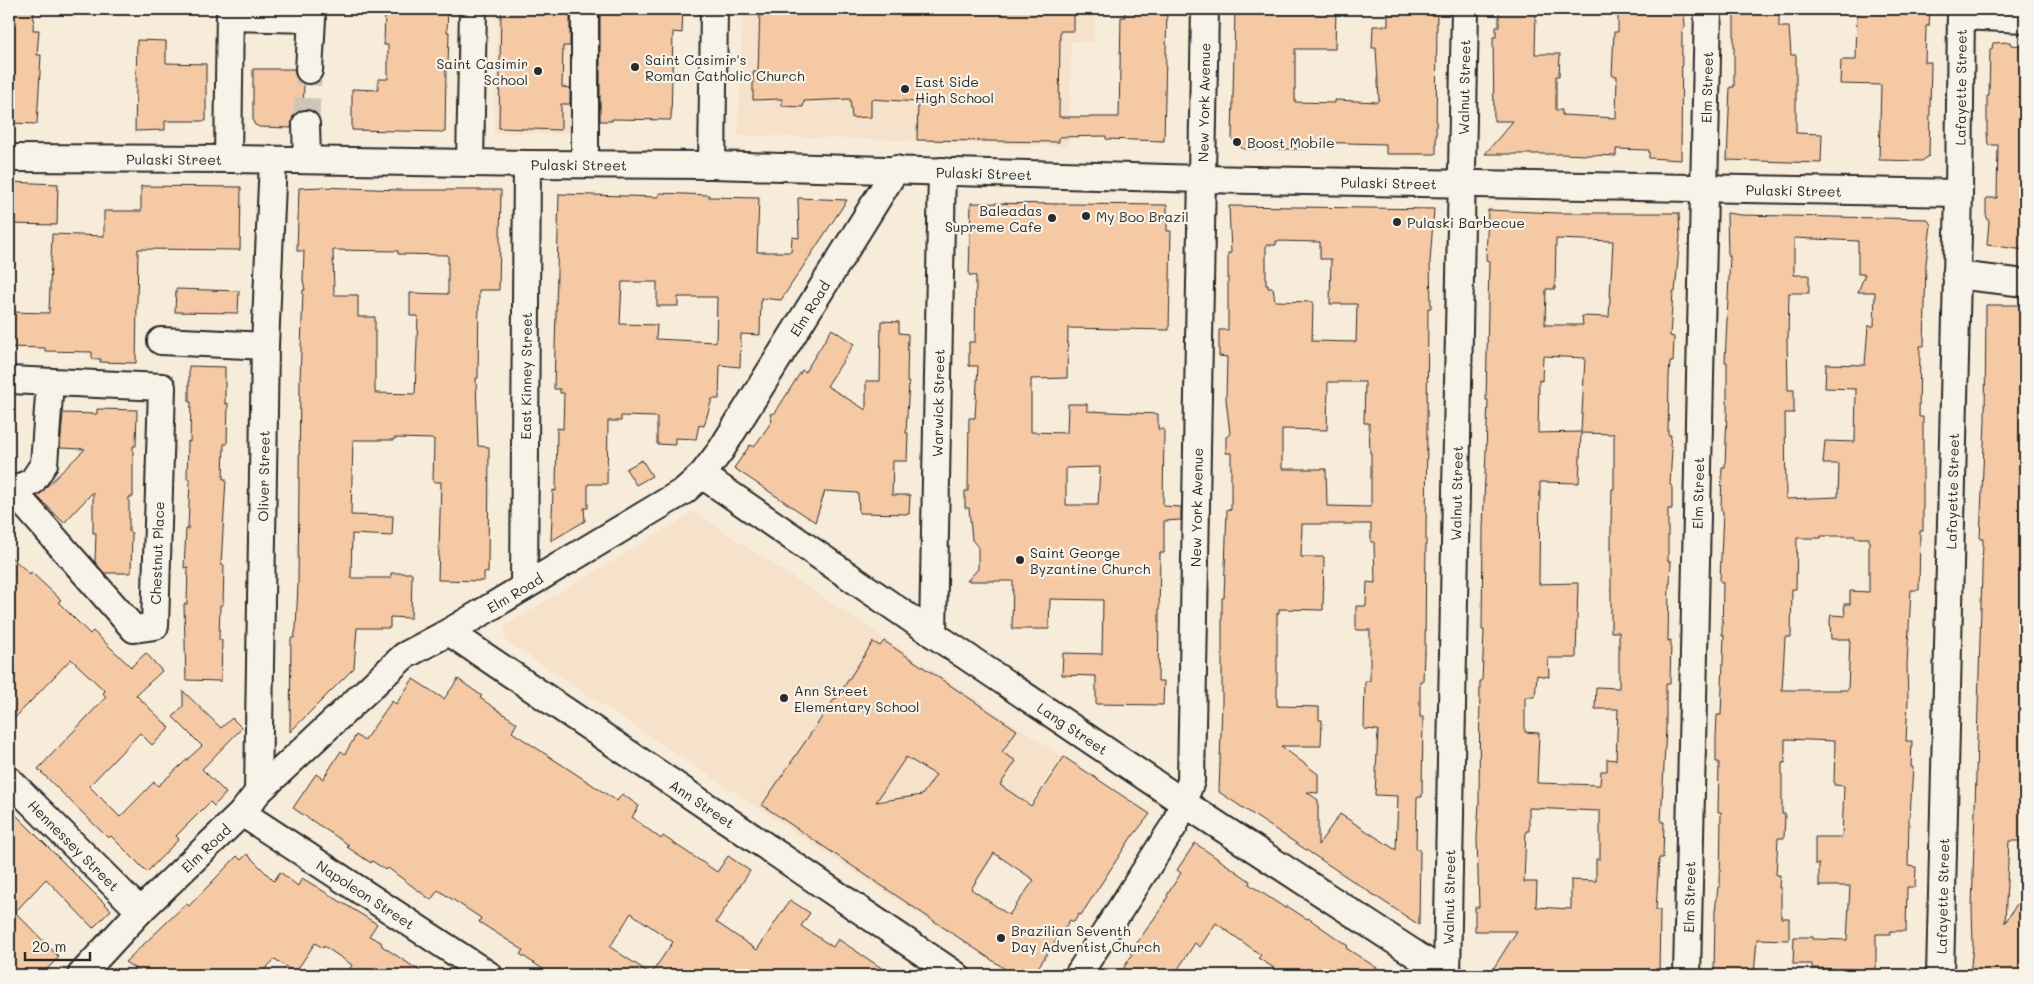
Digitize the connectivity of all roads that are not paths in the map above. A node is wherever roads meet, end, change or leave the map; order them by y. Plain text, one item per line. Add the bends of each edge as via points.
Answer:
1 (473, 9) edge
2 (585, 9) edge
3 (714, 9) edge
4 (1205, 9) edge
5 (1465, 9) edge
6 (1708, 9) edge
7 (230, 13) edge
8 (1961, 13) edge
9 (2025, 20) edge
10 (309, 70) tunnel mouth
11 (306, 124) tunnel mouth
12 (9, 158) edge
13 (228, 159) junction
14 (273, 160) junction
15 (307, 160) junction
16 (470, 162) junction
17 (527, 164) junction
18 (585, 164) junction
19 (712, 165) junction
20 (896, 169) junction
21 (942, 172) junction
22 (1202, 179) junction
23 (1462, 184) junction
24 (1704, 187) junction
25 (1959, 193) junction
26 (1956, 275) junction
27 (2025, 283) edge
28 (160, 341) dead end
29 (265, 346) junction
30 (9, 380) edge
31 (50, 382) junction
32 (702, 475) junction
33 (10, 490) edge
34 (524, 586) junction
35 (449, 632) junction
36 (933, 634) junction
37 (9, 780) edge
38 (258, 792) junction
39 (1184, 803) junction
40 (242, 813) junction
41 (140, 912) junction
42 (88, 973) edge
43 (489, 975) edge
44 (956, 975) edge
45 (1078, 975) edge
46 (1447, 975) edge
47 (1687, 975) edge
48 (1940, 975) edge

1 - 16 street
2 - 18 street
3 - 19 street
4 - 22 street, New York Avenue
5 - 23 street, Walnut Street
6 - 24 street, Elm Street
7 - 10 street via 312,19
7 - 13 street
8 - 9 street
8 - 25 street, Lafayette Street
11 - 15 street
12 - 13 street, Pulaski Street
13 - 14 street, Pulaski Street
14 - 15 street, Pulaski Street
14 - 29 street, Oliver Street
15 - 16 street, Pulaski Street
16 - 17 street, Pulaski Street
17 - 18 street, Pulaski Street
17 - 34 street, East Kinney Street
18 - 19 street, Pulaski Street
19 - 20 street, Pulaski Street
20 - 21 street, Pulaski Street
20 - 32 street, Elm Road via 721,450
21 - 22 street, Pulaski Street
21 - 36 street, Warwick Street
22 - 23 street, Pulaski Street
22 - 39 street, New York Avenue via 1191,781
23 - 24 street, Pulaski Street
23 - 46 street, Walnut Street
24 - 25 street, Pulaski Street
24 - 47 street, Elm Street
25 - 26 street, Lafayette Street
26 - 27 street
26 - 48 street, Lafayette Street
28 - 29 street
29 - 38 street, Oliver Street
30 - 31 street, Chestnut Place
31 - 33 street, Chestnut Place via 44,464 32,482
31 - 33 street, Chestnut Place via 162,387 155,626 134,629
32 - 34 street, Elm Road via 684,491
32 - 36 street, Lang Street
34 - 35 street, Elm Road
35 - 38 street, Elm Road via 404,656
35 - 44 street, Ann Street
36 - 39 street, Lang Street
37 - 41 street, Hennessey Street
38 - 40 street, Elm Road
39 - 45 street, New York Avenue via 1175,824
39 - 46 street, Lang Street
40 - 41 street, Elm Road
40 - 43 street, Napoleon Street
41 - 42 street, Elm Road

